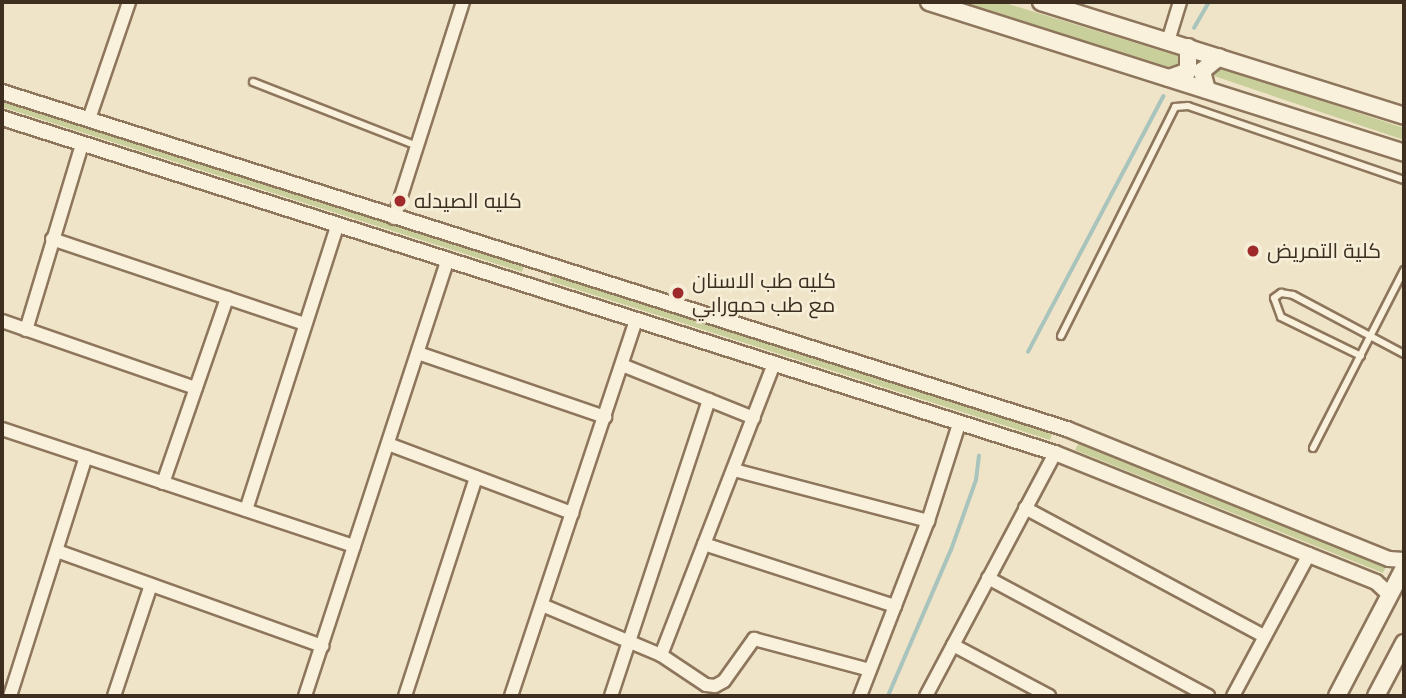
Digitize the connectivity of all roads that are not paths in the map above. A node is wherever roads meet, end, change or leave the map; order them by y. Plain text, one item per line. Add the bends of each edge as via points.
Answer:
1 (128, 2) edge
2 (463, 2) edge
3 (929, 2) edge
4 (1041, 2) edge
5 (1180, 2) edge
6 (1168, 41) junction
7 (1188, 47) junction
8 (1219, 57) junction
9 (1169, 78) junction
10 (253, 82) dead end
11 (1207, 90) junction
12 (2, 92) edge
13 (1404, 116) edge
14 (2, 118) edge
15 (89, 119) junction
16 (82, 144) junction
17 (417, 146) junction
18 (1404, 153) edge
19 (1404, 180) edge
20 (394, 218) junction
21 (338, 224) junction
22 (52, 239) junction
23 (448, 259) junction
24 (528, 261) junction
25 (553, 269) junction
26 (1404, 270) edge
27 (520, 282) junction
28 (544, 290) junction
29 (227, 298) junction
30 (636, 320) junction
31 (2, 321) edge
32 (305, 324) junction
33 (26, 330) junction
34 (1061, 336) dead end
35 (1371, 336) junction
36 (418, 353) junction
37 (1404, 354) edge
38 (1361, 356) junction
39 (774, 364) junction
40 (622, 365) junction
41 (195, 388) junction
42 (709, 400) junction
43 (605, 416) junction
44 (754, 418) junction
45 (959, 424) junction
46 (1053, 425) junction
47 (2, 429) edge
48 (1079, 434) junction
49 (388, 444) junction
50 (1313, 448) dead end
51 (1049, 451) junction
52 (86, 457) junction
53 (1072, 460) junction
54 (734, 470) junction
55 (476, 477) junction
56 (163, 482) junction
57 (1026, 508) junction
58 (246, 510) junction
59 (572, 513) junction
60 (928, 522) junction
61 (704, 544) junction
62 (354, 546) junction
63 (57, 551) junction
64 (1308, 554) junction
65 (1404, 561) edge
66 (1404, 568) edge
67 (988, 578) junction
68 (151, 585) junction
69 (1391, 595) junction
70 (542, 605) junction
71 (895, 606) junction
72 (1264, 636) junction
73 (629, 640) junction
74 (1404, 643) edge
75 (953, 645) junction
76 (322, 646) junction
77 (661, 655) junction
78 (870, 670) junction
79 (10, 696) edge
80 (114, 696) edge
81 (305, 696) edge
82 (405, 696) edge
83 (511, 696) edge
84 (611, 696) edge
85 (860, 696) edge
86 (926, 696) edge
87 (1049, 696) edge
88 (1208, 696) edge
89 (1233, 696) edge
90 (1337, 696) edge
91 (1376, 696) edge

1 - 15 street
2 - 17 street
3 - 9 main road
4 - 6 main road
5 - 6 street
6 - 7 main road
7 - 8 main road
7 - 9 main road via 1188,71
8 - 11 main road via 1202,71
8 - 13 main road
9 - 11 main road
10 - 17 lane
11 - 18 main road
12 - 15 street
14 - 16 street
15 - 20 street
16 - 21 street
16 - 22 street
17 - 20 street
19 - 34 lane via 1188,106 1175,107
20 - 24 street
21 - 23 street
21 - 32 street
22 - 29 street
22 - 33 street
23 - 27 street
23 - 36 street
24 - 25 street
24 - 27 street via 528,274
25 - 28 street via 545,277
25 - 46 street
26 - 35 lane
27 - 28 street
28 - 30 street
29 - 32 street
29 - 41 street
30 - 39 street
30 - 40 street
31 - 33 street
32 - 58 street
33 - 41 street
35 - 37 lane
35 - 38 lane
35 - 38 lane via 1293,295 1282,292 1274,298 1281,317
36 - 43 street
36 - 49 street
38 - 50 lane
39 - 44 street
39 - 45 street
40 - 42 street
40 - 43 street
41 - 56 street
42 - 44 street
42 - 73 street
43 - 59 street
44 - 54 street
45 - 51 street
45 - 60 street
46 - 48 street
46 - 51 street
47 - 52 street
48 - 53 street via 1070,444
48 - 65 street via 1389,559
49 - 55 street
49 - 62 street
51 - 53 street
51 - 57 street
52 - 56 street
52 - 63 street
53 - 64 street
54 - 60 street
54 - 61 street
55 - 59 street
55 - 82 street
56 - 58 street
57 - 67 street
57 - 72 street
58 - 62 street
59 - 70 street
60 - 71 street
61 - 71 street
61 - 77 street
62 - 76 street
63 - 68 street
63 - 79 street
64 - 69 street via 1382,586
64 - 72 street
66 - 69 main road
67 - 75 street
67 - 88 street
68 - 76 street
68 - 80 street
69 - 90 main road
70 - 73 street
70 - 83 street
71 - 78 street
72 - 89 street
73 - 77 street
73 - 84 street
74 - 91 main road
75 - 86 street
75 - 87 street
76 - 81 street
77 - 78 street via 715,686 754,639
78 - 85 street

